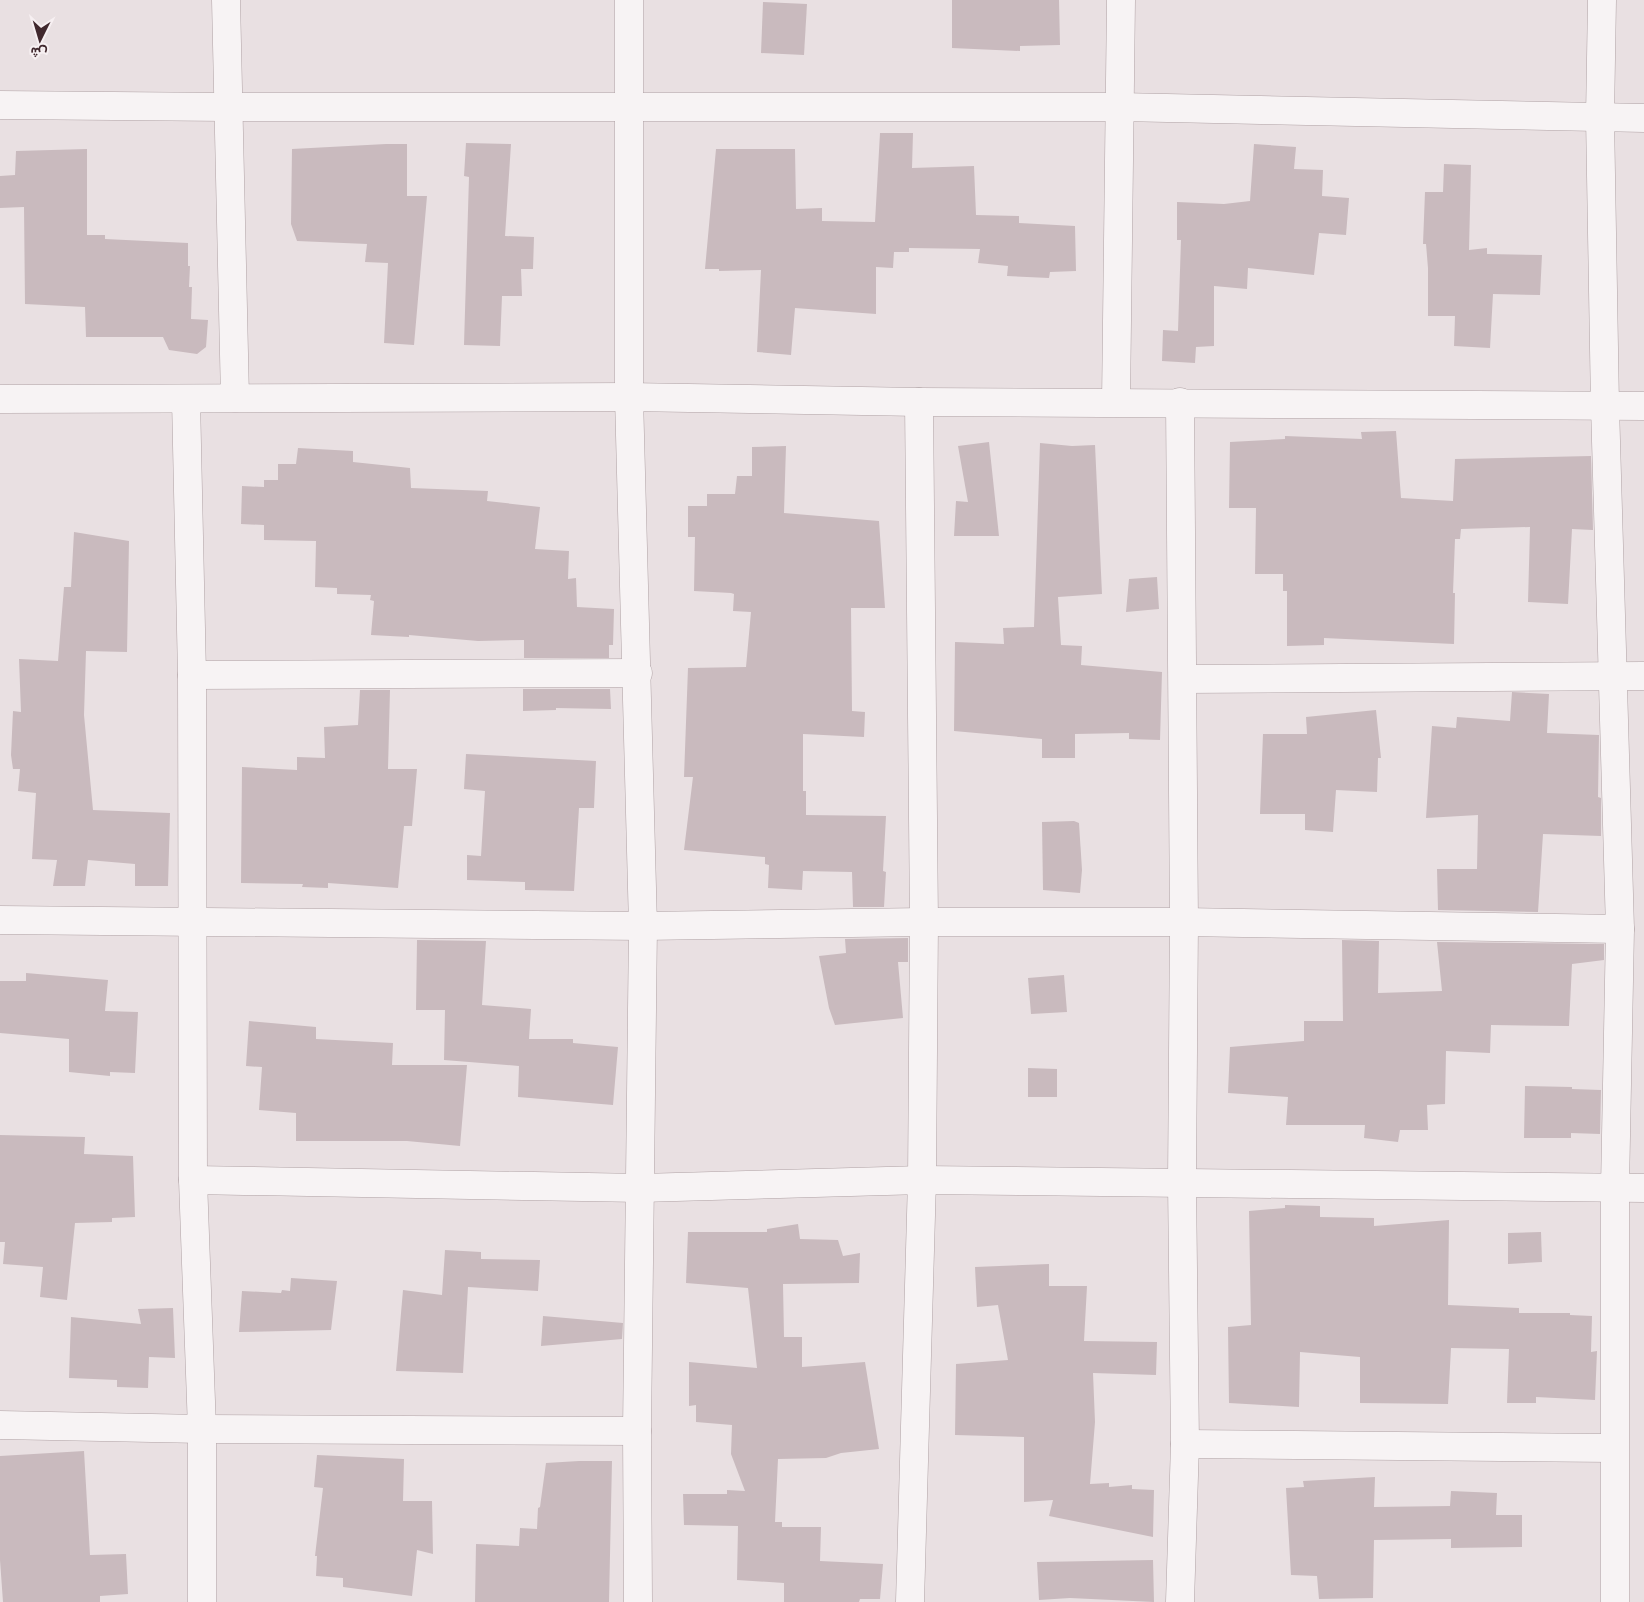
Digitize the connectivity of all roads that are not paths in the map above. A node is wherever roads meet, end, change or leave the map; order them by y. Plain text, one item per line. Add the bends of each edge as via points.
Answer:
1 (226, 0) edge
2 (629, 0) edge
3 (1121, 0) edge
4 (1602, 0) edge
5 (0, 105) edge
6 (1120, 106) junction
7 (228, 107) junction
8 (629, 107) junction
9 (1600, 117) junction
10 (1644, 118) edge
11 (628, 397) junction
12 (235, 398) junction
13 (0, 399) edge
14 (186, 400) junction
15 (919, 402) junction
16 (1116, 402) junction
17 (1180, 402) junction
18 (1605, 406) junction
19 (1644, 406) edge
20 (638, 673) junction
21 (192, 675) junction
22 (1614, 676) junction
23 (1644, 676) edge
24 (1183, 679) junction
25 (0, 920) edge
26 (192, 921) junction
27 (924, 922) junction
28 (1184, 922) junction
29 (643, 926) junction
30 (1620, 929) junction
31 (193, 1180) junction
32 (922, 1180) junction
33 (1182, 1182) junction
34 (641, 1188) junction
35 (1616, 1188) junction
36 (1644, 1188) edge
37 (0, 1425) edge
38 (202, 1429) junction
39 (637, 1431) junction
40 (1185, 1444) junction
41 (1614, 1448) junction
42 (202, 1602) edge
43 (638, 1602) edge
44 (910, 1602) edge
45 (1180, 1602) edge
46 (1615, 1602) edge

1 - 7 street
2 - 8 street
3 - 6 street
4 - 9 street
5 - 7 street
6 - 8 street
6 - 9 street
6 - 16 street
7 - 8 street
7 - 12 street
8 - 11 street
9 - 10 street
9 - 18 street
11 - 12 street
11 - 15 street
11 - 20 street
12 - 14 street
13 - 14 street
14 - 21 street
15 - 16 street
15 - 27 street
16 - 17 street
17 - 18 street
17 - 24 street
18 - 19 street
18 - 22 street
20 - 21 street
20 - 29 street
21 - 26 street
22 - 23 street
22 - 24 street
22 - 30 street
24 - 28 street
25 - 26 street
26 - 29 street
26 - 31 street
27 - 28 street
27 - 29 street
27 - 32 street
28 - 30 street
28 - 33 street
29 - 34 street
30 - 35 street
31 - 34 street
31 - 38 street
32 - 33 street
32 - 34 street
32 - 44 street
33 - 35 street
33 - 40 street
34 - 39 street
35 - 36 street
35 - 41 street
37 - 38 street
38 - 39 street
38 - 42 street
39 - 43 street
40 - 41 street
40 - 45 street
41 - 46 street

